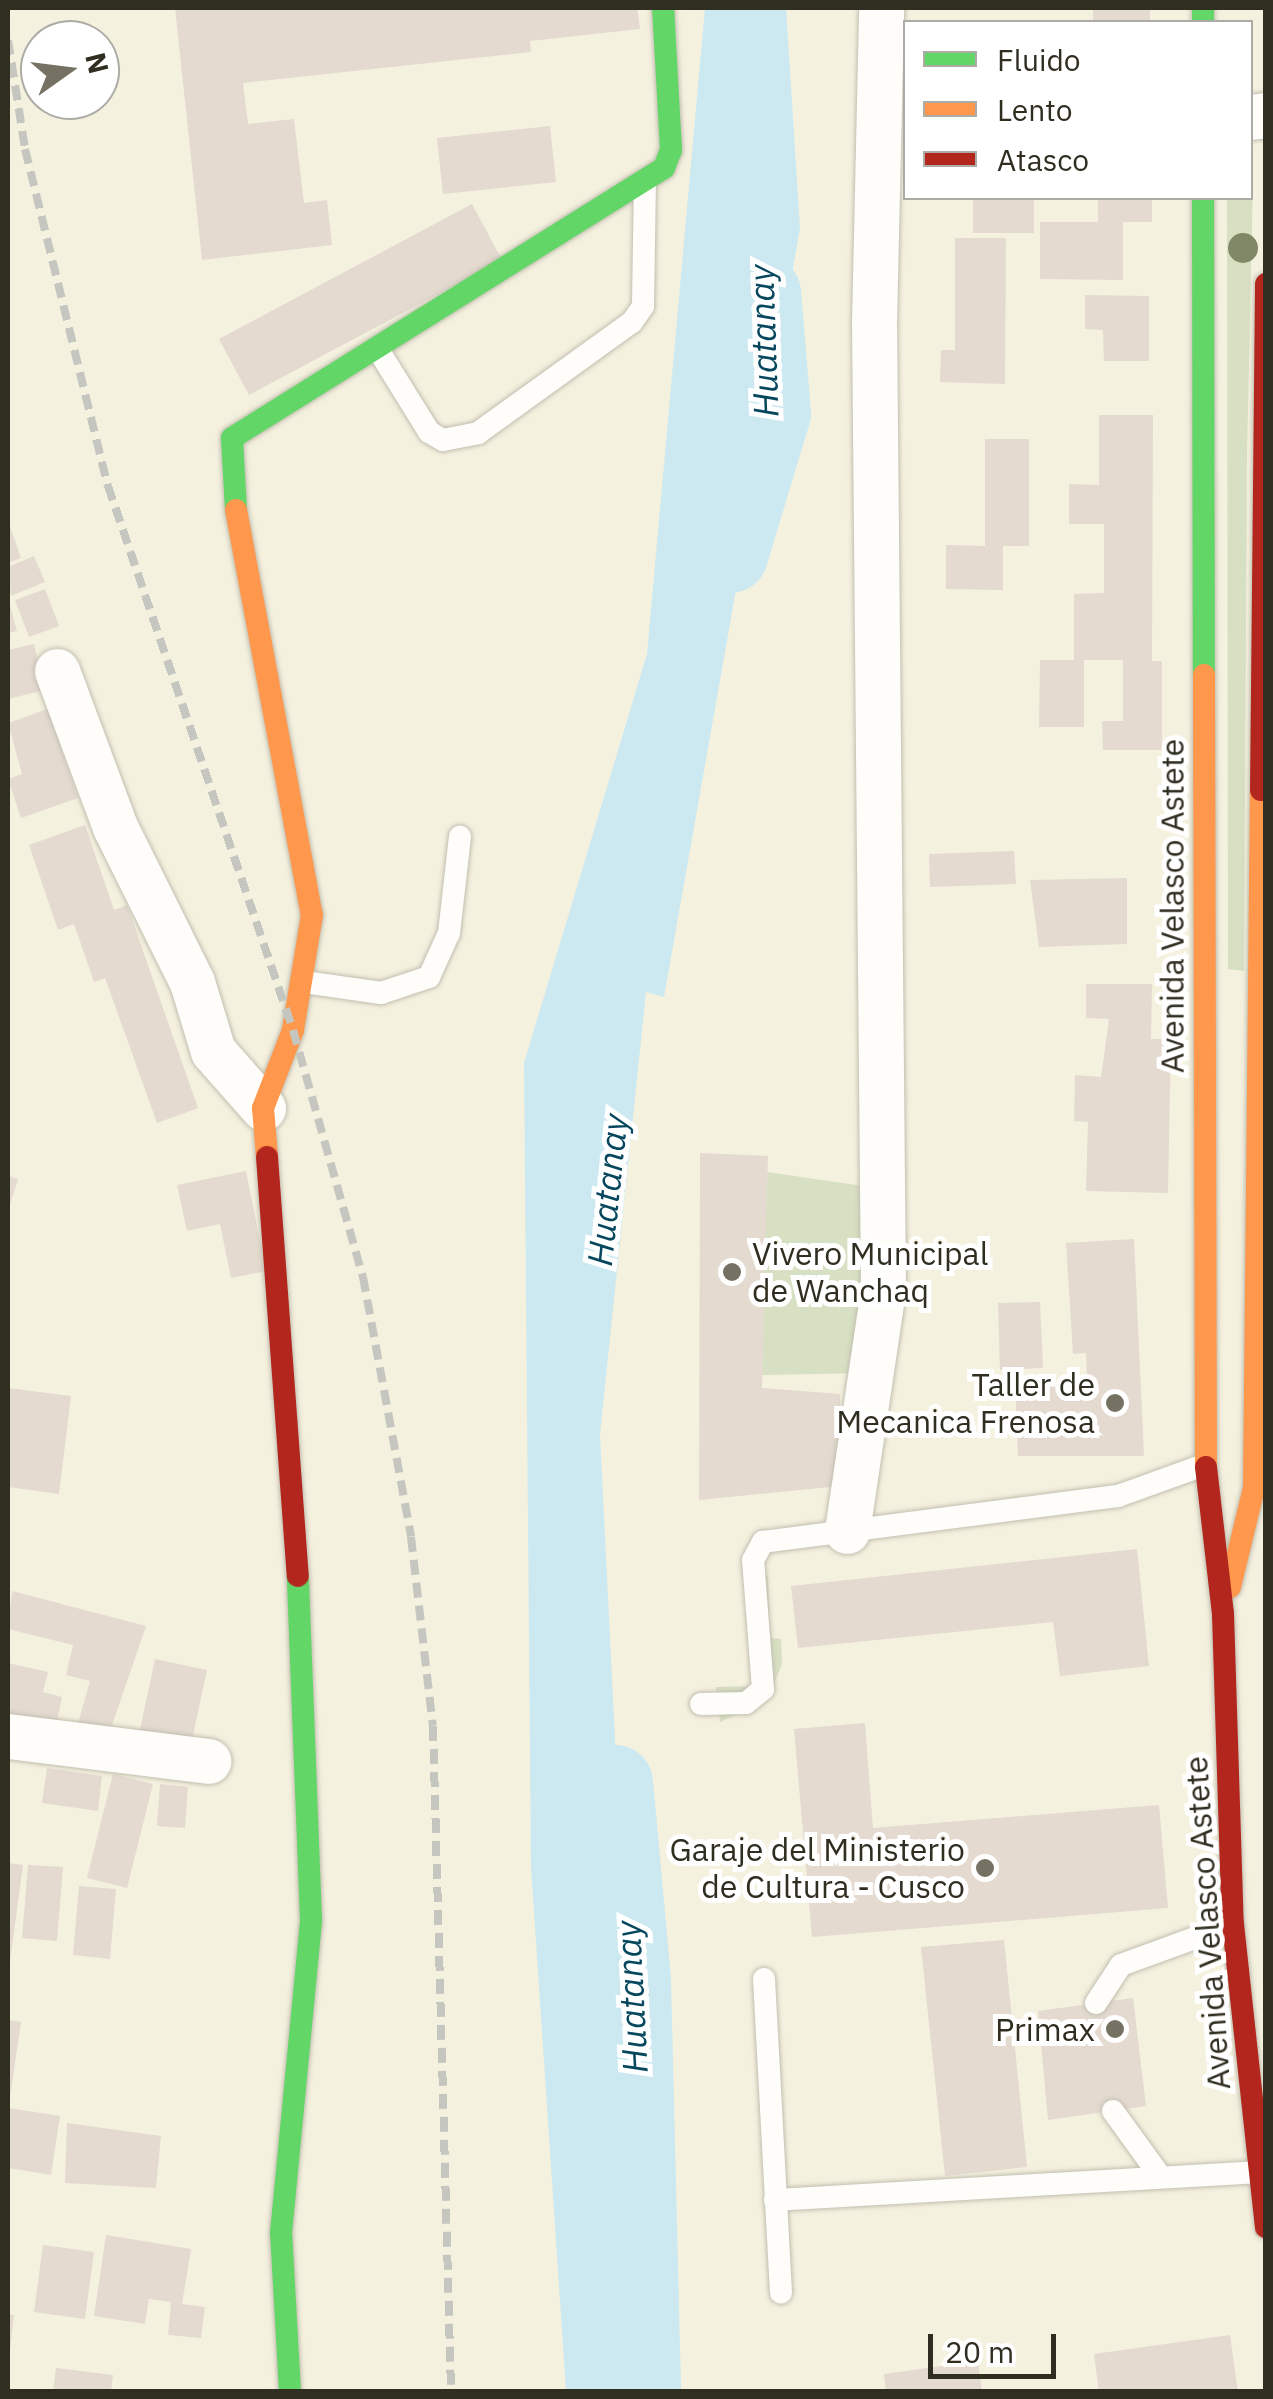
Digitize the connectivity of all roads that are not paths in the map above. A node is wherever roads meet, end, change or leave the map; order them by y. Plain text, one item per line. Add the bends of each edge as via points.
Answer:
1 (664, 8) edge
2 (881, 8) edge
3 (645, 182) junction
4 (1203, 200) edge
5 (1266, 284) edge
6 (376, 348) junction
7 (1262, 578) edge
8 (57, 671) dead end
9 (460, 837) dead end
10 (304, 982) junction
11 (1262, 1006) edge
12 (262, 1108) junction
13 (1260, 1458) edge
14 (1206, 1464) junction
15 (847, 1531) junction
16 (1223, 1614) junction
17 (701, 1704) dead end
18 (8, 1736) edge
19 (208, 1761) dead end
20 (1231, 1848) junction
21 (1266, 1850) edge
22 (1233, 1924) junction
23 (764, 1979) dead end
24 (1096, 2003) dead end
25 (1113, 2111) dead end
26 (1262, 2172) edge
27 (1160, 2176) junction
28 (776, 2200) junction
29 (1266, 2226) edge
30 (781, 2293) dead end
31 (290, 2392) edge

1 - 3 main road via 671,150
2 - 15 street via 874,323 883,1291
3 - 6 main road
3 - 6 lane via 643,306 632,322 478,434 444,440 429,432
4 - 14 main road, Avenida Velasco Astete
5 - 7 main road, Avenida Velasco Astete
6 - 10 main road via 232,438 227,459 308,878
7 - 11 main road, Avenida Velasco Astete
8 - 12 street via 213,1051
9 - 10 lane via 449,933 429,977 381,993
10 - 12 main road
11 - 13 main road, Avenida Velasco Astete
12 - 31 main road via 297,1564 311,1920 281,2233
13 - 14 street
13 - 16 main road, Avenida Velasco Astete
14 - 15 lane via 1118,1496
14 - 16 main road, Avenida Velasco Astete
15 - 17 lane via 756,1550 763,1689 746,1704
16 - 20 main road, Avenida Velasco Astete
18 - 19 street
20 - 21 lane
20 - 22 main road, Avenida Velasco Astete
22 - 24 lane via 1121,1965
22 - 26 main road, Avenida Velasco Astete
23 - 28 lane
25 - 27 lane
26 - 27 lane
26 - 29 main road, Avenida Velasco Astete
27 - 28 lane
28 - 30 lane

